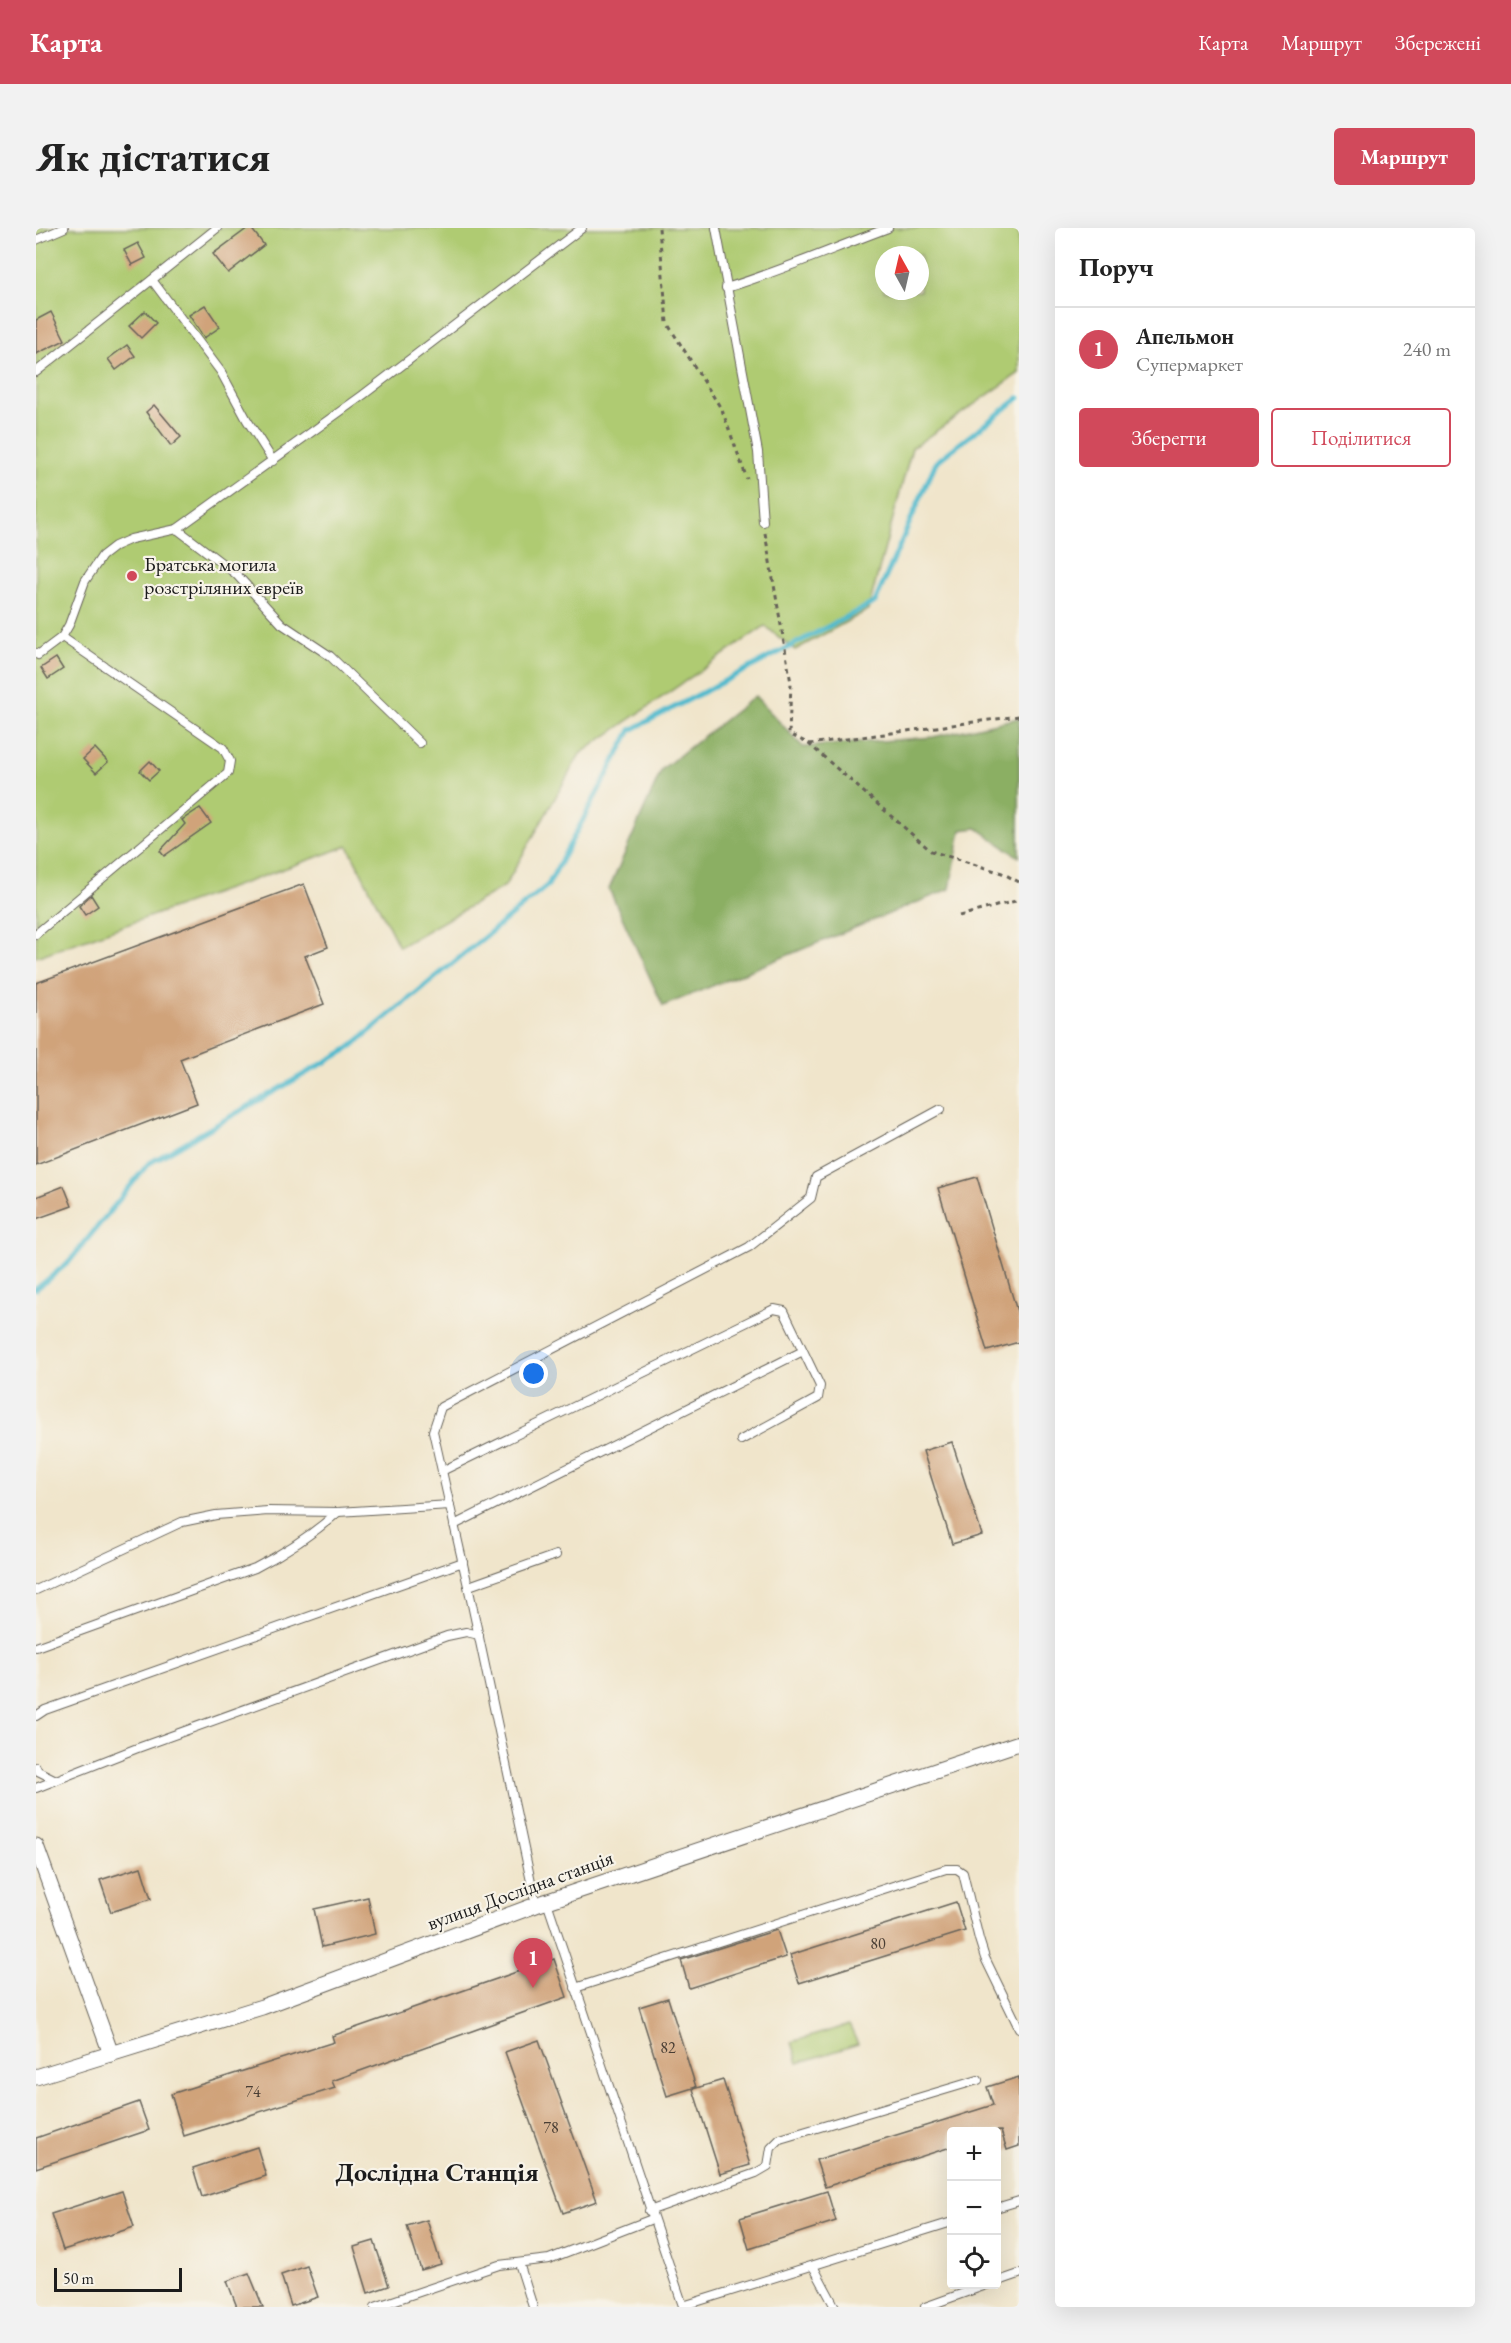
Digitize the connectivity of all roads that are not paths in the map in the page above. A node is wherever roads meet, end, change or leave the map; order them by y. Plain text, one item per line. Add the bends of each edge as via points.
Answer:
1 (64, 228) edge
2 (217, 228) edge
3 (582, 228) edge
4 (716, 228) edge
5 (888, 228) edge
6 (36, 240) edge
7 (152, 280) junction
8 (726, 288) junction
9 (36, 372) edge
10 (273, 460) junction
11 (763, 522) road end
12 (177, 529) junction
13 (62, 637) junction
14 (37, 655) edge
15 (420, 743) dead end
16 (36, 934) edge
17 (941, 1109) dead end
18 (803, 1351) junction
19 (741, 1440) dead end
20 (442, 1471) junction
21 (450, 1505) junction
22 (338, 1512) junction
23 (454, 1525) junction
24 (556, 1555) dead end
25 (463, 1562) junction
26 (468, 1586) junction
27 (36, 1590) edge
28 (479, 1635) junction
29 (36, 1647) edge
30 (40, 1710) edge
31 (36, 1716) edge
32 (1019, 1743) edge
33 (36, 1767) edge
34 (56, 1780) junction
35 (36, 1788) edge
36 (36, 1846) edge
37 (541, 1903) junction
38 (575, 1988) junction
39 (1019, 2028) edge
40 (111, 2054) junction
41 (36, 2078) edge
42 (978, 2080) dead end
43 (1019, 2201) edge
44 (1001, 2206) edge
45 (649, 2211) junction
46 (652, 2219) junction
47 (947, 2223) edge
48 (519, 2263) junction
49 (813, 2266) junction
50 (1019, 2274) edge
51 (1001, 2280) edge
52 (975, 2289) edge
53 (375, 2307) edge
54 (533, 2307) edge
55 (683, 2307) edge
56 (835, 2307) edge
57 (925, 2307) edge

1 - 6 lane
2 - 7 lane
3 - 10 lane
4 - 8 lane
5 - 8 lane via 776,273
7 - 9 lane
7 - 10 lane via 221,372
8 - 11 lane via 758,452
10 - 12 lane
12 - 13 lane via 131,539 102,556 85,581
12 - 15 lane via 236,574 282,624 330,656
13 - 14 lane
13 - 16 lane via 223,748 230,761 228,774
17 - 20 lane via 816,1177 811,1198 749,1247 441,1407 433,1431
18 - 19 lane via 820,1386 818,1398
18 - 20 lane via 784,1311 774,1309
18 - 23 lane
20 - 21 lane
21 - 22 lane
21 - 23 lane
22 - 27 lane via 268,1511 182,1522
22 - 29 lane via 287,1552 255,1568
23 - 25 lane
24 - 26 lane
25 - 26 lane
25 - 30 lane
26 - 28 lane
28 - 34 lane via 466,1632 447,1636
28 - 37 lane
30 - 31 lane
32 - 37 street, вулиця Дослідна станція
33 - 34 lane
34 - 35 lane
36 - 40 street
37 - 38 lane
37 - 40 street, вулиця Дослідна станція via 262,2007
38 - 39 lane via 946,1869 957,1869 963,1873 985,1958
38 - 45 lane
40 - 41 street, вулиця Дослідна станція
42 - 45 lane via 780,2139 771,2148 768,2166 756,2173
43 - 44 lane
45 - 46 lane
46 - 48 lane via 549,2259
46 - 55 lane
47 - 49 lane
48 - 53 lane via 499,2265
48 - 54 lane
49 - 55 lane
49 - 56 lane
50 - 51 lane
52 - 57 lane

